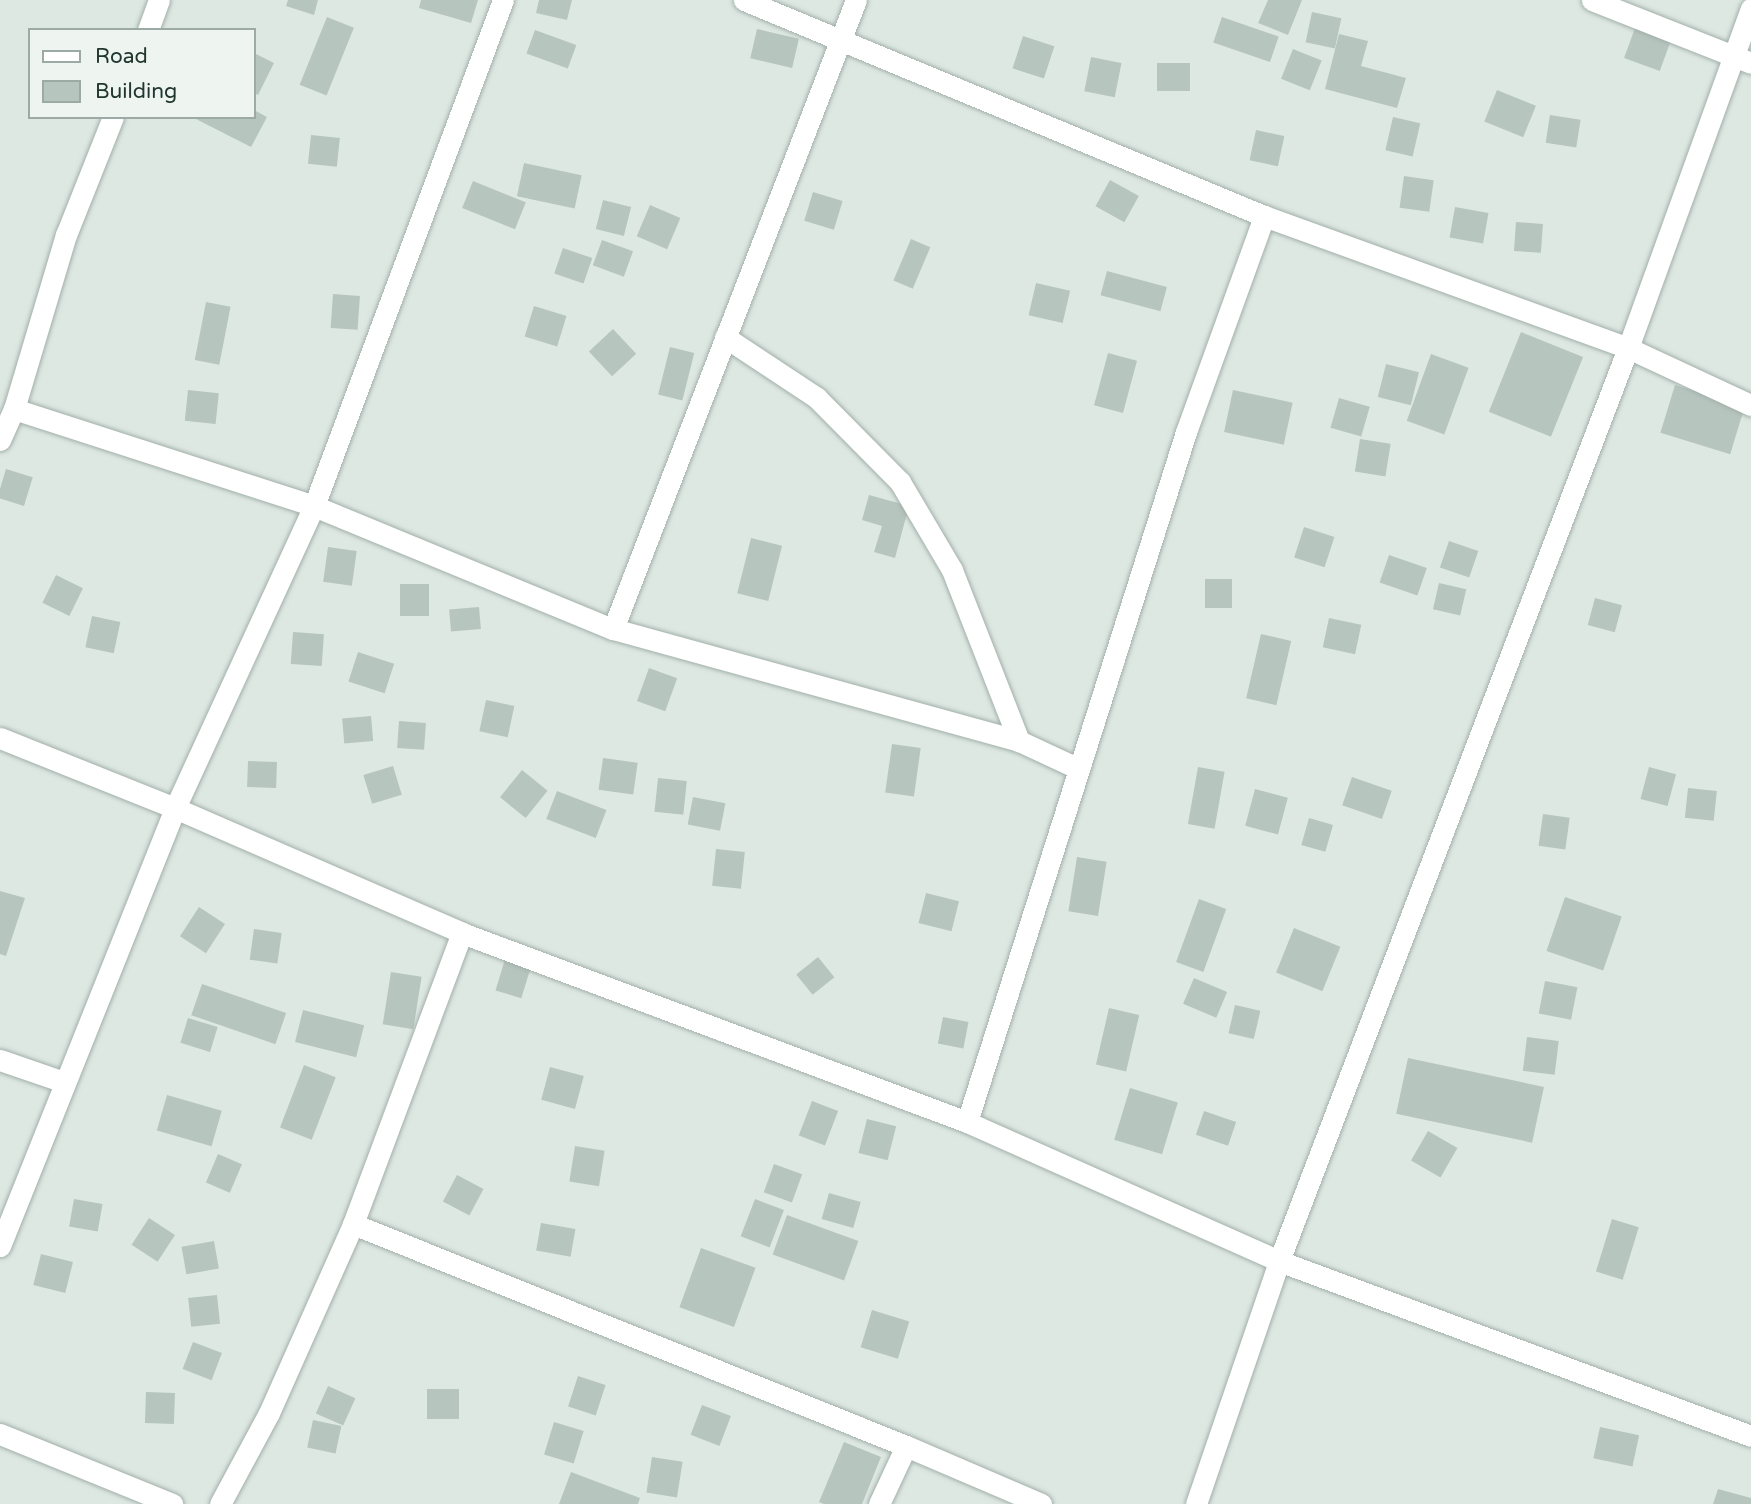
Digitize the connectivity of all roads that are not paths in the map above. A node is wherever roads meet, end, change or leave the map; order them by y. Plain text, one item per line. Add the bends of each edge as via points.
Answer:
1 (159, 0) edge
2 (503, 0) edge
3 (744, 0) edge
4 (856, 0) edge
5 (1592, 0) edge
6 (1751, 9) edge
7 (149, 28) edge
8 (840, 41) junction
9 (1742, 59) edge
10 (112, 119) edge
11 (1264, 216) junction
12 (725, 337) junction
13 (1628, 348) junction
14 (1751, 405) edge
15 (15, 410) junction
16 (0, 440) edge
17 (314, 506) junction
18 (613, 629) junction
19 (0, 738) edge
20 (1019, 741) junction
21 (1079, 769) junction
22 (175, 808) junction
23 (462, 933) junction
24 (0, 1060) edge
25 (64, 1082) junction
26 (967, 1122) junction
27 (353, 1224) junction
28 (0, 1246) edge
29 (1279, 1261) junction
30 (0, 1434) edge
31 (1751, 1436) edge
32 (906, 1446) junction
33 (172, 1504) edge
34 (220, 1504) edge
35 (879, 1504) edge
36 (1041, 1504) edge
37 (1196, 1504) edge

1 - 7 street
2 - 17 street
3 - 8 street
4 - 8 street
5 - 9 street
6 - 9 street
8 - 11 street
8 - 12 street
9 - 13 street
10 - 15 street via 66,235
11 - 13 street
11 - 21 street via 1186,432
12 - 18 street
12 - 20 street via 817,398 900,482 952,570
13 - 14 street
13 - 29 street
15 - 16 street
15 - 17 street
17 - 18 street
17 - 22 street
18 - 20 street
19 - 22 street
20 - 21 street
21 - 26 street
22 - 23 street
22 - 25 street
23 - 26 street
23 - 27 street
24 - 25 street
25 - 28 street
26 - 29 street
27 - 32 street
27 - 34 street via 269,1413
29 - 31 street
29 - 37 street
30 - 33 street
32 - 35 street
32 - 36 street

